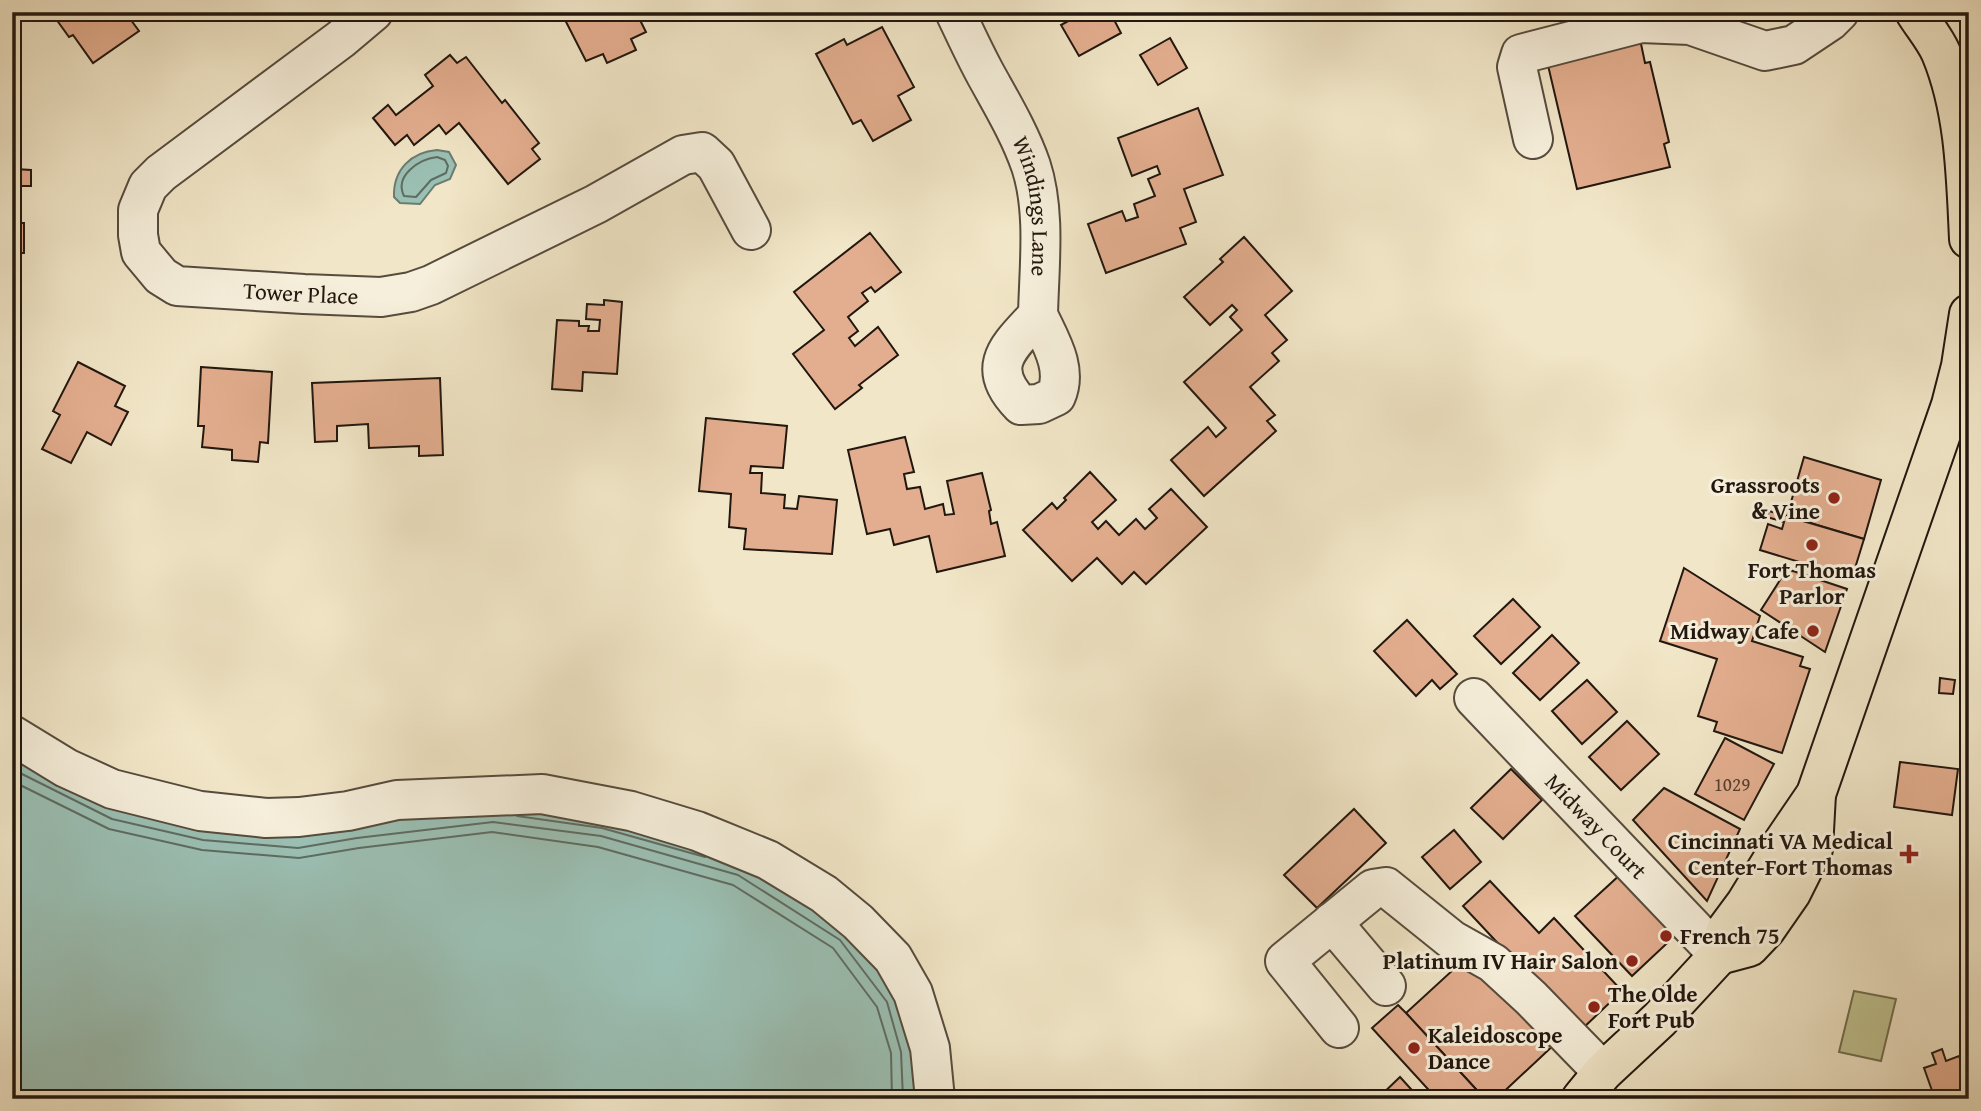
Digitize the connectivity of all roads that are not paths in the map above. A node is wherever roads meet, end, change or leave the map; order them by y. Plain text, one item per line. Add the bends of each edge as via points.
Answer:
1 (373, 12) edge
2 (955, 12) edge
3 (1839, 12) edge
4 (1915, 12) edge
5 (1533, 139) dead end
6 (1966, 140) edge
7 (751, 230) dead end
8 (1969, 239) edge
9 (1969, 314) edge
10 (1038, 315) dead end
11 (1474, 698) dead end
12 (12, 735) edge
13 (1332, 922) junction
14 (1719, 956) junction
15 (1386, 986) dead end
16 (1339, 1028) dead end
17 (1592, 1086) edge
18 (935, 1099) edge

1 - 7 street, Tower Place via 148,186 138,210 138,235 141,252 161,276 177,286 204,289 360,297 411,292 538,234 683,155 702,152 716,165
2 - 10 street, Windings Lane via 1031,167 1038,210
3 - 5 street via 1794,45 1765,51 1690,25 1641,23 1521,54 1517,67
4 - 6 main road via 1940,50
6 - 8 main road
9 - 14 main road via 1951,405 1816,794 1726,930
11 - 14 street, Midway Court
12 - 18 street via 112,789 200,811 288,817 397,800 542,794 631,811 696,831 768,860 824,894 893,958 913,993 930,1048
13 - 15 street
13 - 16 street via 1285,961
13 - 17 street via 1373,889 1386,887 1452,940 1493,963 1531,998
14 - 17 main road

